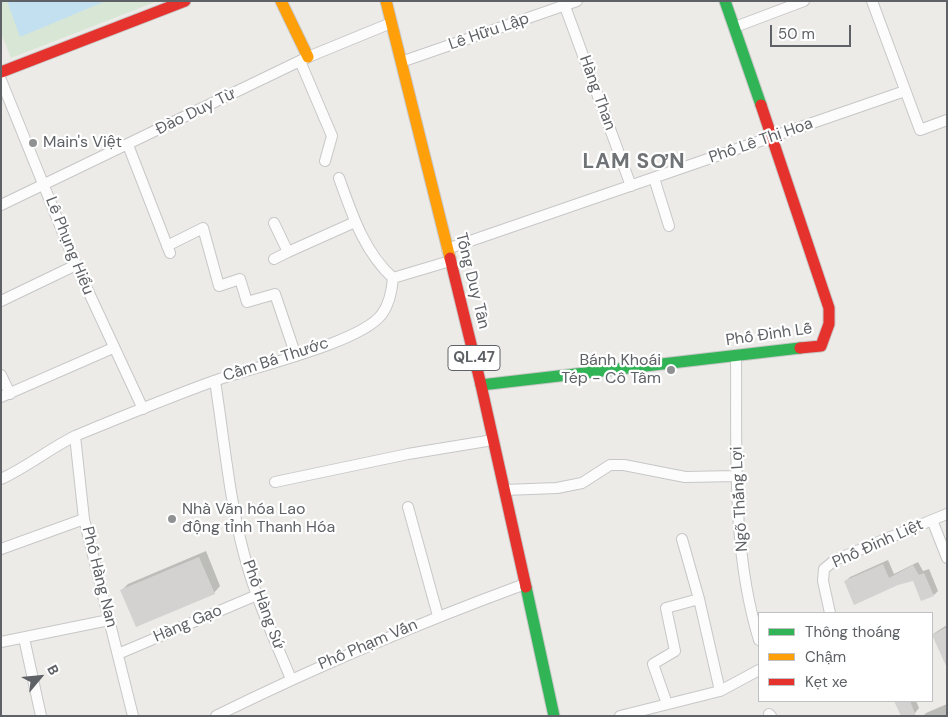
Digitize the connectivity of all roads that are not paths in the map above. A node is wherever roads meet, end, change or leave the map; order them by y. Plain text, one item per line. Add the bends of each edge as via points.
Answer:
1 (184, 1) edge
2 (281, 1) edge
3 (386, 1) edge
4 (577, 1) edge
5 (725, 1) edge
6 (804, 1) edge
7 (872, 1) edge
8 (564, 3) edge
9 (391, 23) junction
10 (735, 27) junction
11 (304, 59) junction
12 (401, 62) junction
13 (1, 72) edge
14 (1, 80) edge
15 (905, 91) junction
16 (947, 120) edge
17 (772, 137) junction
18 (128, 145) junction
19 (325, 161) dead end
20 (339, 178) dead end
21 (654, 178) junction
22 (44, 186) junction
23 (631, 186) junction
24 (1, 204) edge
25 (356, 222) junction
26 (274, 224) dead end
27 (669, 226) dead end
28 (288, 252) junction
29 (448, 255) junction
30 (274, 258) dead end
31 (76, 266) junction
32 (393, 278) junction
33 (1, 301) edge
34 (114, 348) junction
35 (296, 356) junction
36 (736, 356) junction
37 (1, 375) edge
38 (215, 381) junction
39 (481, 385) junction
40 (6, 395) edge
41 (143, 409) junction
42 (75, 436) junction
43 (493, 440) junction
44 (737, 476) junction
45 (1, 479) edge
46 (275, 482) dead end
47 (504, 490) junction
48 (408, 507) dead end
49 (947, 514) edge
50 (84, 519) junction
51 (932, 520) junction
52 (682, 539) dead end
53 (1, 550) edge
54 (947, 558) edge
55 (525, 584) junction
56 (257, 595) junction
57 (699, 599) junction
58 (830, 612) edge
59 (438, 616) junction
60 (109, 620) junction
61 (758, 636) edge
62 (24, 638) junction
63 (1, 642) edge
64 (118, 654) junction
65 (758, 671) edge
66 (291, 679) junction
67 (720, 691) junction
68 (667, 704) junction
69 (41, 716) edge
70 (133, 716) edge
71 (216, 716) edge
72 (554, 716) edge
73 (620, 716) edge

1 - 13 main road
2 - 11 main road
3 - 9 main road, Tống Duy Tân / QL.47
4 - 8 street, Lê Hữu Lập
5 - 10 main road, Phố Đinh Lễ
6 - 10 street
7 - 15 street
8 - 12 street, Lê Hữu Lập
8 - 23 street, Hàng Than
9 - 11 street, Đào Duy Từ
9 - 12 main road, Tống Duy Tân / QL.47
10 - 17 main road, Phố Đinh Lễ
11 - 18 street, Đào Duy Từ
11 - 19 street via 332,136
12 - 29 main road, Tống Duy Tân / QL.47
14 - 22 street, Lê Phụng Hiểu
15 - 16 street via 920,130
15 - 17 street, Phố Lê Thị Hoa
17 - 21 street, Phố Lê Thị Hoa
17 - 36 main road, Phố Đinh Lễ via 828,302 830,327 822,346
18 - 22 street, Đào Duy Từ
18 - 35 street via 169,249 203,228 219,286 240,279 247,302 275,294
20 - 25 street
21 - 23 street, Phố Lê Thị Hoa
21 - 27 street
22 - 24 street, Đào Duy Từ
22 - 31 street, Lê Phụng Hiểu
23 - 29 street, Phố Lê Thị Hoa
25 - 28 street
25 - 32 street via 380,267
26 - 28 street
28 - 30 street
29 - 32 street
29 - 39 main road, Tống Duy Tân / QL.47
31 - 33 street
31 - 34 street, Lê Phụng Hiểu
32 - 35 street, Cầm Bá Thước via 392,292 382,314 364,328
34 - 40 street
34 - 41 street, Lê Phụng Hiểu
35 - 38 street, Cầm Bá Thước
36 - 39 main road, Phố Đinh Lễ via 566,372
36 - 44 street, Ngõ Thắng Lợi
37 - 40 street
38 - 41 street, Cầm Bá Thước
38 - 56 street, Phố Hàng Sứ via 230,486 244,554
39 - 43 main road, Tống Duy Tân / QL.47
41 - 42 street, Cầm Bá Thước
42 - 45 street, Cầm Bá Thước via 54,446 25,468
42 - 50 street, Phố Hàng Nan
43 - 46 street
43 - 47 main road, Tống Duy Tân / QL.47
44 - 47 street via 686,477 610,465 582,483 557,488
44 - 61 street, Ngõ Thắng Lợi via 746,583
47 - 55 main road, Tống Duy Tân / QL.47
48 - 59 street
49 - 51 street, Phố Đinh Liệt
50 - 53 street
50 - 60 street, Phố Hàng Nan
51 - 54 street
51 - 58 street, Phố Đinh Liệt via 835,560 824,568 823,581
52 - 57 street
55 - 59 street, Phố Phạm Vấn
55 - 72 main road, Tống Duy Tân / QL.47
56 - 64 street, Hàng Gạo
56 - 66 street, Phố Hàng Sứ
57 - 67 street
57 - 68 street via 666,608 675,652 652,664
59 - 66 street, Phố Phạm Vấn
60 - 62 street
60 - 64 street, Phố Hàng Nan
62 - 63 street
62 - 69 street
64 - 70 street, Phố Hàng Nan
65 - 67 street
66 - 71 street, Phố Phạm Vấn
67 - 68 street
68 - 73 street

